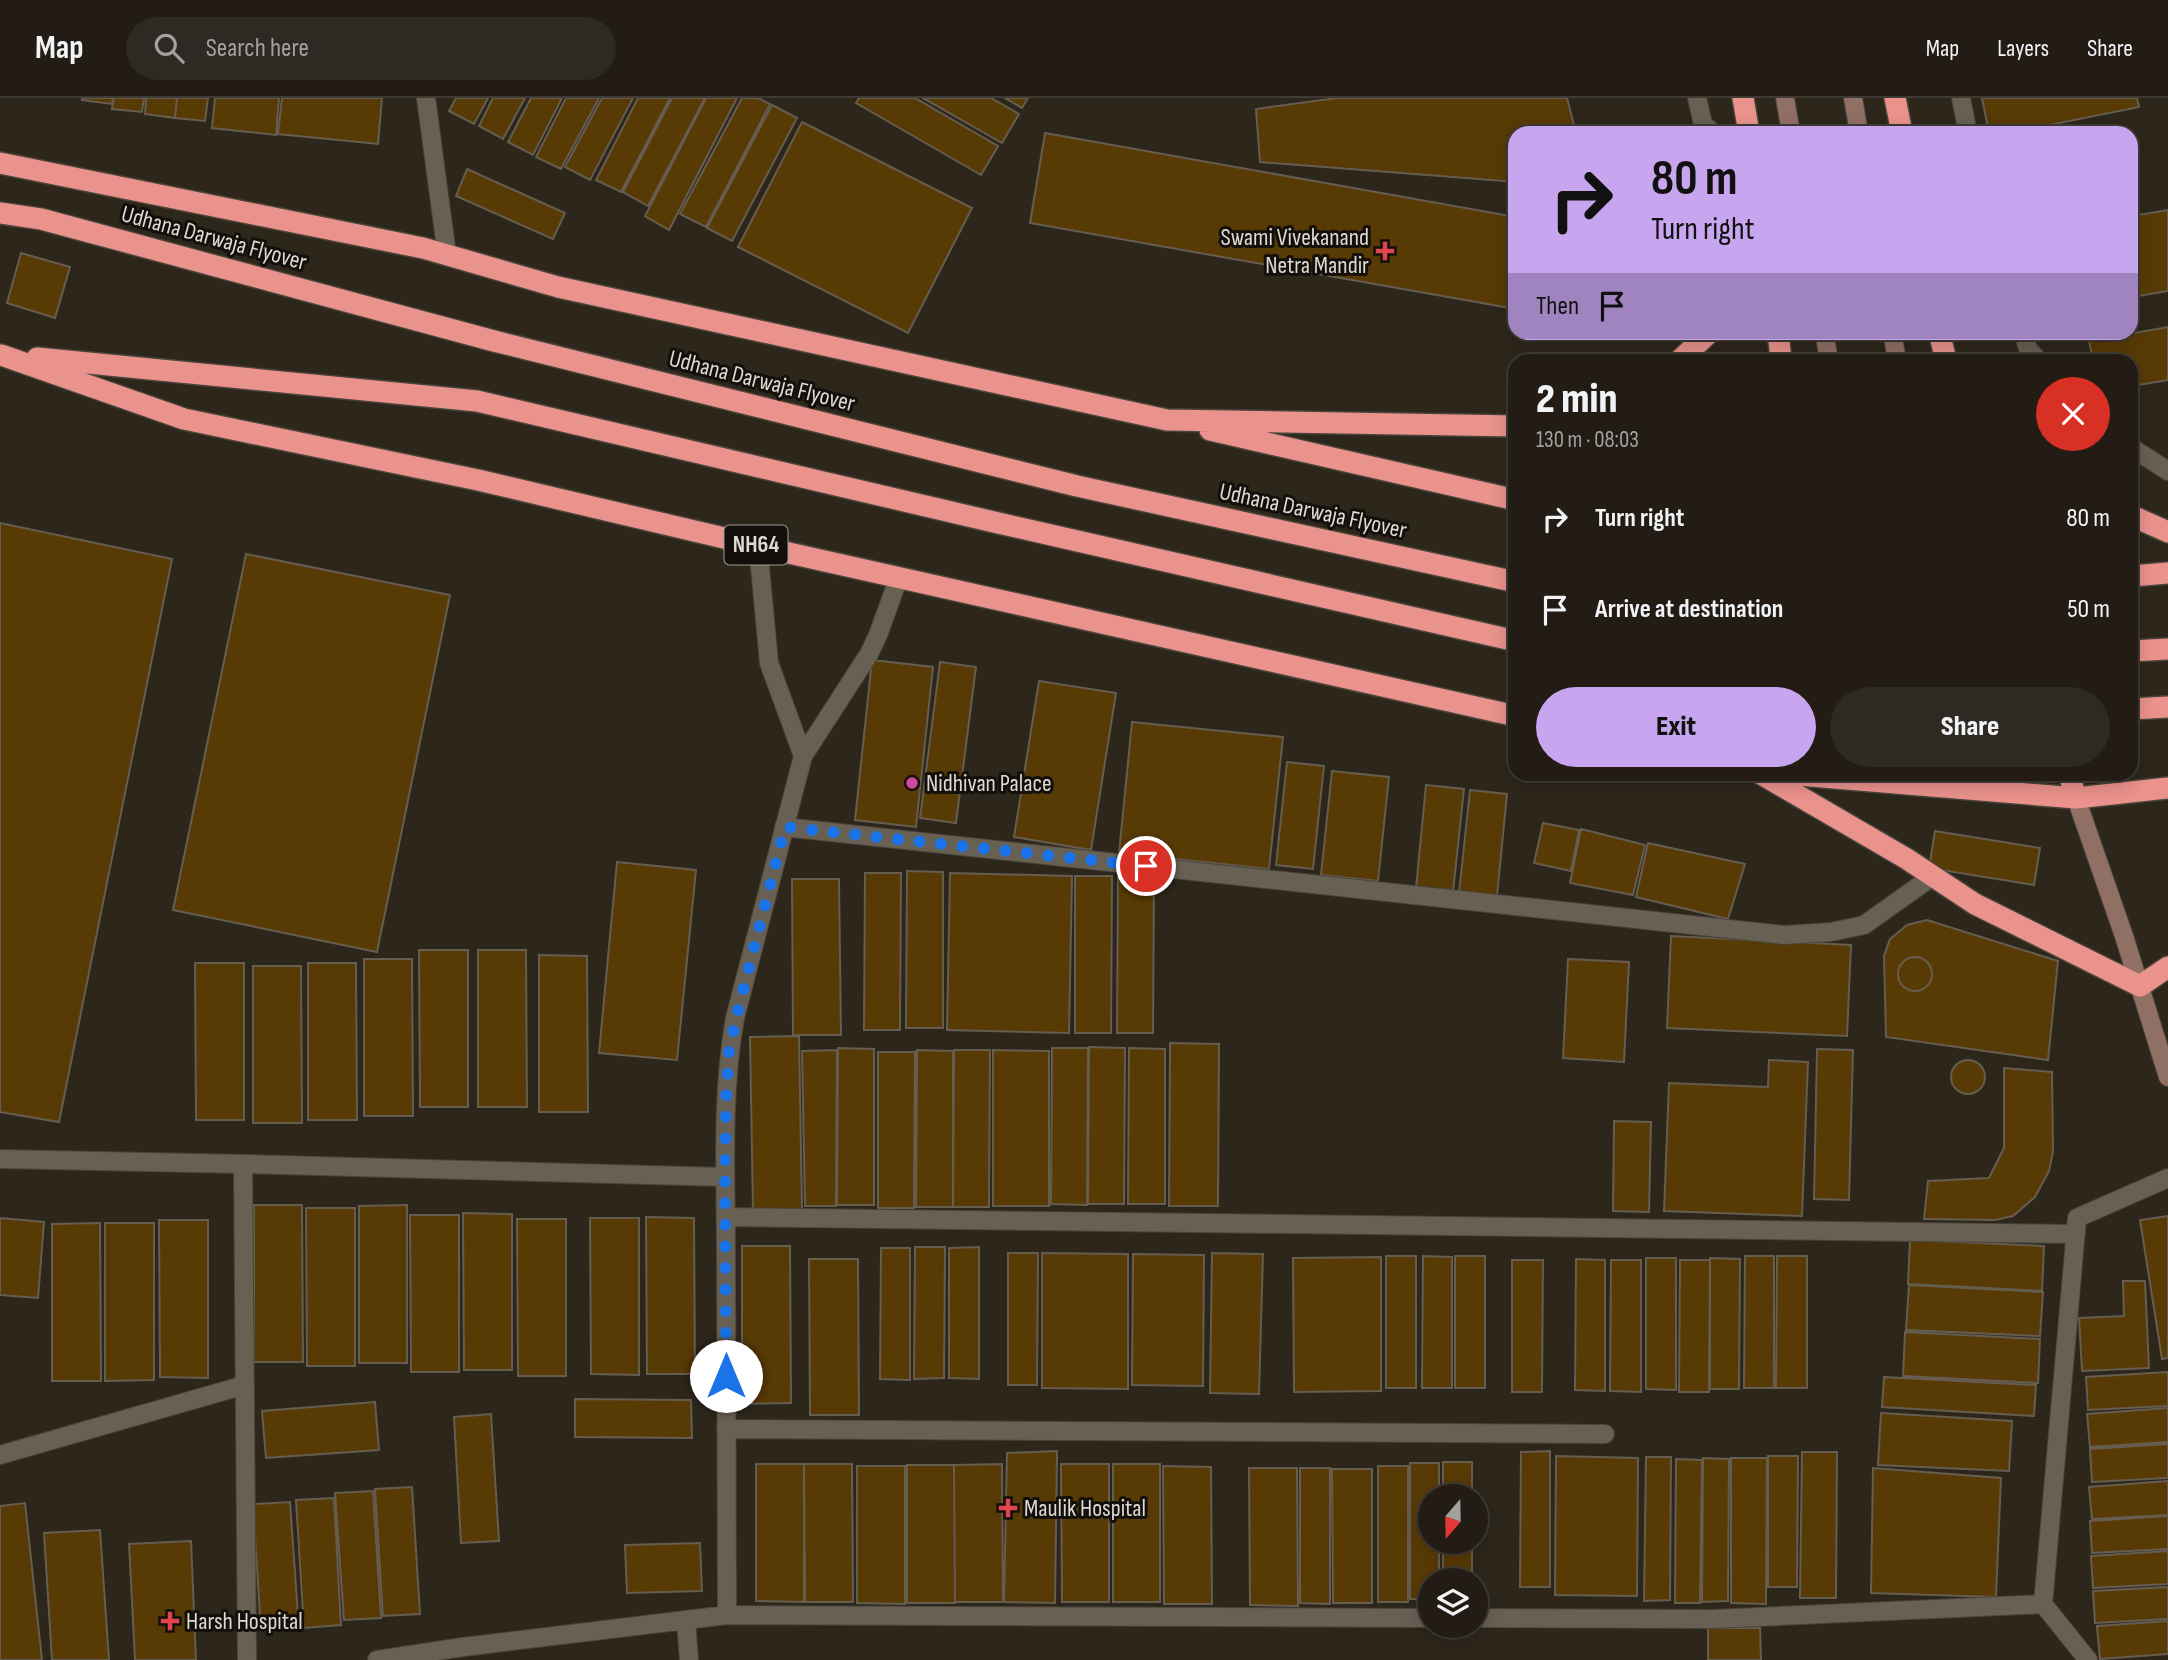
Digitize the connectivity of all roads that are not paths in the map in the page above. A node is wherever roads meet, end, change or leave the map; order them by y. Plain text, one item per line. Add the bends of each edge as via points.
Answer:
1 (426, 98) edge
2 (1696, 98) edge
3 (1743, 98) edge
4 (1785, 98) edge
5 (1853, 98) edge
6 (1895, 98) edge
7 (1961, 98) edge
8 (1705, 126) edge
9 (1748, 126) edge
10 (1790, 126) edge
11 (1858, 126) edge
12 (1901, 126) edge
13 (1967, 126) edge
14 (0, 163) edge
15 (0, 213) edge
16 (447, 255) junction
17 (1701, 340) edge
18 (1686, 354) edge
19 (1, 355) edge
20 (1167, 420) junction
21 (1508, 426) edge
22 (2138, 452) edge
23 (2168, 471) edge
24 (1508, 498) edge
25 (2138, 519) edge
26 (2168, 532) edge
27 (758, 546) junction
28 (2168, 573) edge
29 (2138, 576) edge
30 (899, 577) junction
31 (1508, 580) edge
32 (1508, 639) edge
33 (2168, 649) edge
34 (2138, 651) edge
35 (2168, 707) edge
36 (2138, 709) edge
37 (1508, 714) edge
38 (803, 756) junction
39 (1773, 781) edge
40 (1962, 781) edge
41 (2070, 781) edge
42 (2168, 788) edge
43 (2076, 798) junction
44 (785, 827) junction
45 (1933, 876) junction
46 (2168, 967) edge
47 (2140, 986) junction
48 (2168, 1077) edge
49 (0, 1160) edge
50 (243, 1164) junction
51 (725, 1177) junction
52 (2168, 1178) edge
53 (726, 1217) junction
54 (2076, 1234) junction
55 (245, 1385) junction
56 (726, 1429) junction
57 (1605, 1434) dead end
58 (0, 1455) edge
59 (2043, 1604) junction
60 (727, 1615) junction
61 (1418, 1618) edge
62 (1488, 1618) edge
63 (686, 1621) junction
64 (463, 1653) edge
65 (247, 1660) edge
66 (377, 1660) edge
67 (689, 1660) edge
68 (2088, 1660) edge

1 - 16 street
2 - 8 street
3 - 9 highway
4 - 10 main road
5 - 11 main road
6 - 12 highway
7 - 13 street
14 - 16 highway
15 - 31 highway, Udhana Darwaja Flyover via 41,219 494,341 1077,486
16 - 20 highway via 558,287
17 - 18 highway
19 - 27 highway, NH64 via 184,419 478,480
19 - 32 highway via 477,401
20 - 21 highway
20 - 24 highway
22 - 23 street
25 - 26 highway
27 - 30 highway, NH64
27 - 38 street via 769,663
28 - 29 highway
30 - 37 highway, NH64
30 - 38 street via 869,654
33 - 34 highway
35 - 36 highway
38 - 44 street
39 - 45 highway
40 - 43 highway
41 - 43 highway
42 - 43 highway
43 - 47 main road
44 - 45 street via 1784,935 1864,925
44 - 51 street via 729,1052
45 - 47 highway via 1975,904
46 - 47 highway
47 - 48 main road
49 - 50 street
50 - 51 street
50 - 55 street
51 - 53 street
52 - 54 street via 2077,1218
53 - 54 street
53 - 56 street
54 - 59 street
55 - 58 street
55 - 65 street
56 - 57 street
56 - 60 street
59 - 62 street via 1713,1619
59 - 68 street
60 - 61 street
60 - 63 street
63 - 64 street
63 - 67 street
64 - 66 street

